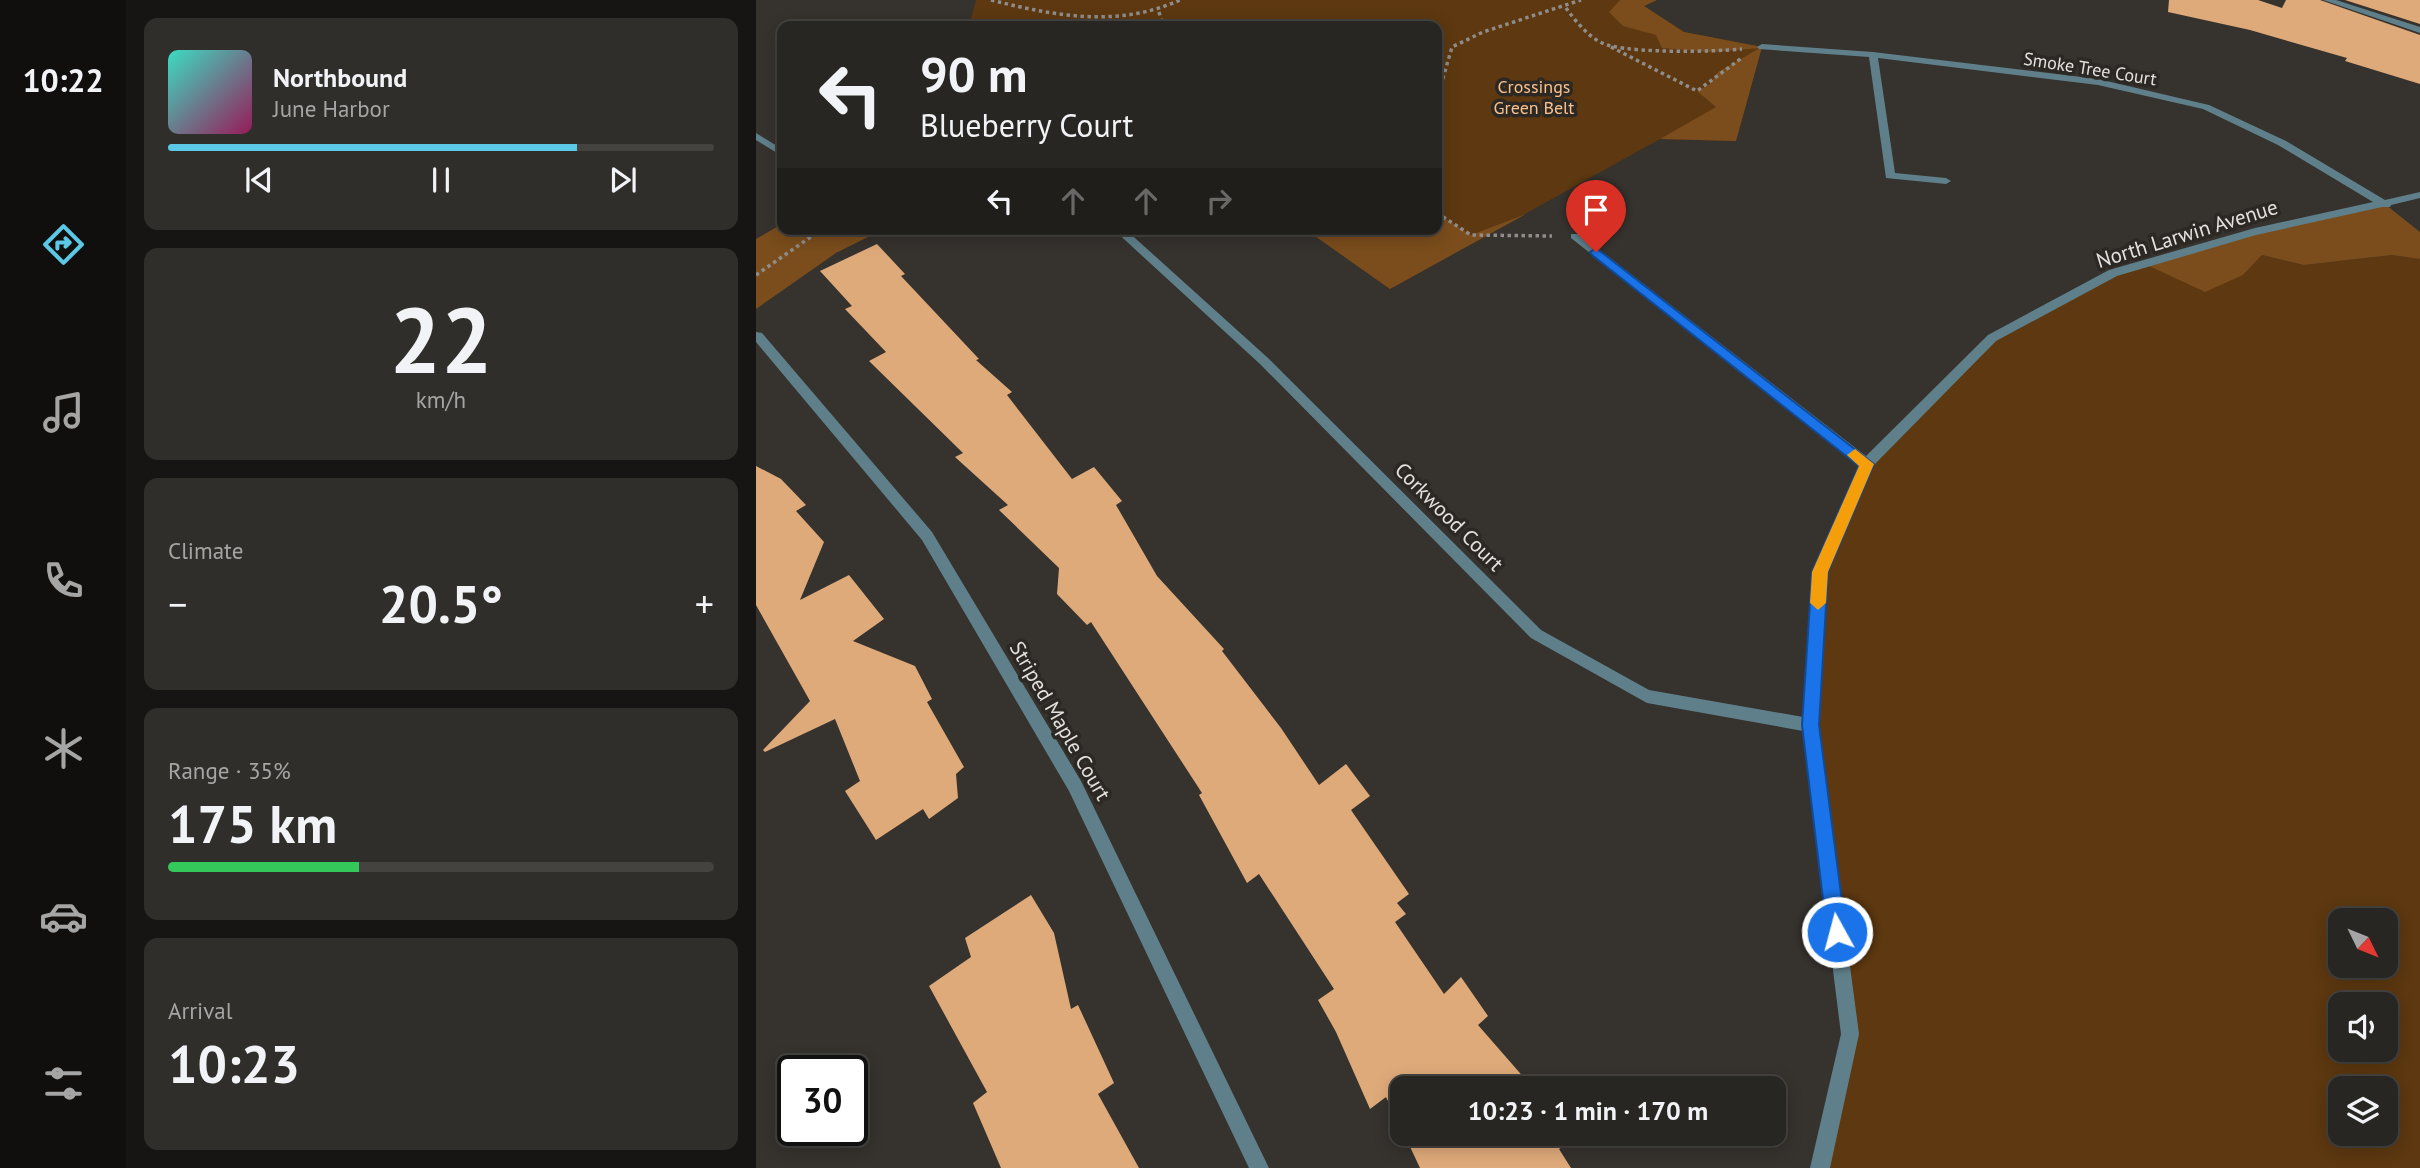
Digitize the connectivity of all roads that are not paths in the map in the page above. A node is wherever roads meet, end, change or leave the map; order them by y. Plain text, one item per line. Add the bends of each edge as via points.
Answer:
1 (2327, 0) edge
2 (2420, 30) edge
3 (1762, 47) road end
4 (1873, 55) junction
5 (756, 136) edge
6 (777, 150) edge
7 (1946, 181) dead end
8 (2420, 195) edge
9 (2386, 205) junction
10 (1125, 235) edge
11 (1575, 236) road end
12 (758, 336) dead end
13 (1867, 464) junction
14 (1810, 725) junction
15 (1259, 1168) edge
16 (1820, 1168) edge

1 - 2 street
3 - 4 street, Smoke Tree Court
4 - 7 street via 1890,176
4 - 9 street, Smoke Tree Court via 2098,82 2206,107 2283,143
5 - 6 street
8 - 9 street, North Larwin Avenue
9 - 13 street, North Larwin Avenue via 2255,232 2113,273 1992,338
10 - 14 street, Corkwood Court via 1264,361 1536,634 1647,696
11 - 13 street
12 - 15 street, Striped Maple Court via 927,536 1075,786
13 - 14 street, North Larwin Avenue via 1820,572
14 - 16 street, North Larwin Avenue via 1850,1034

